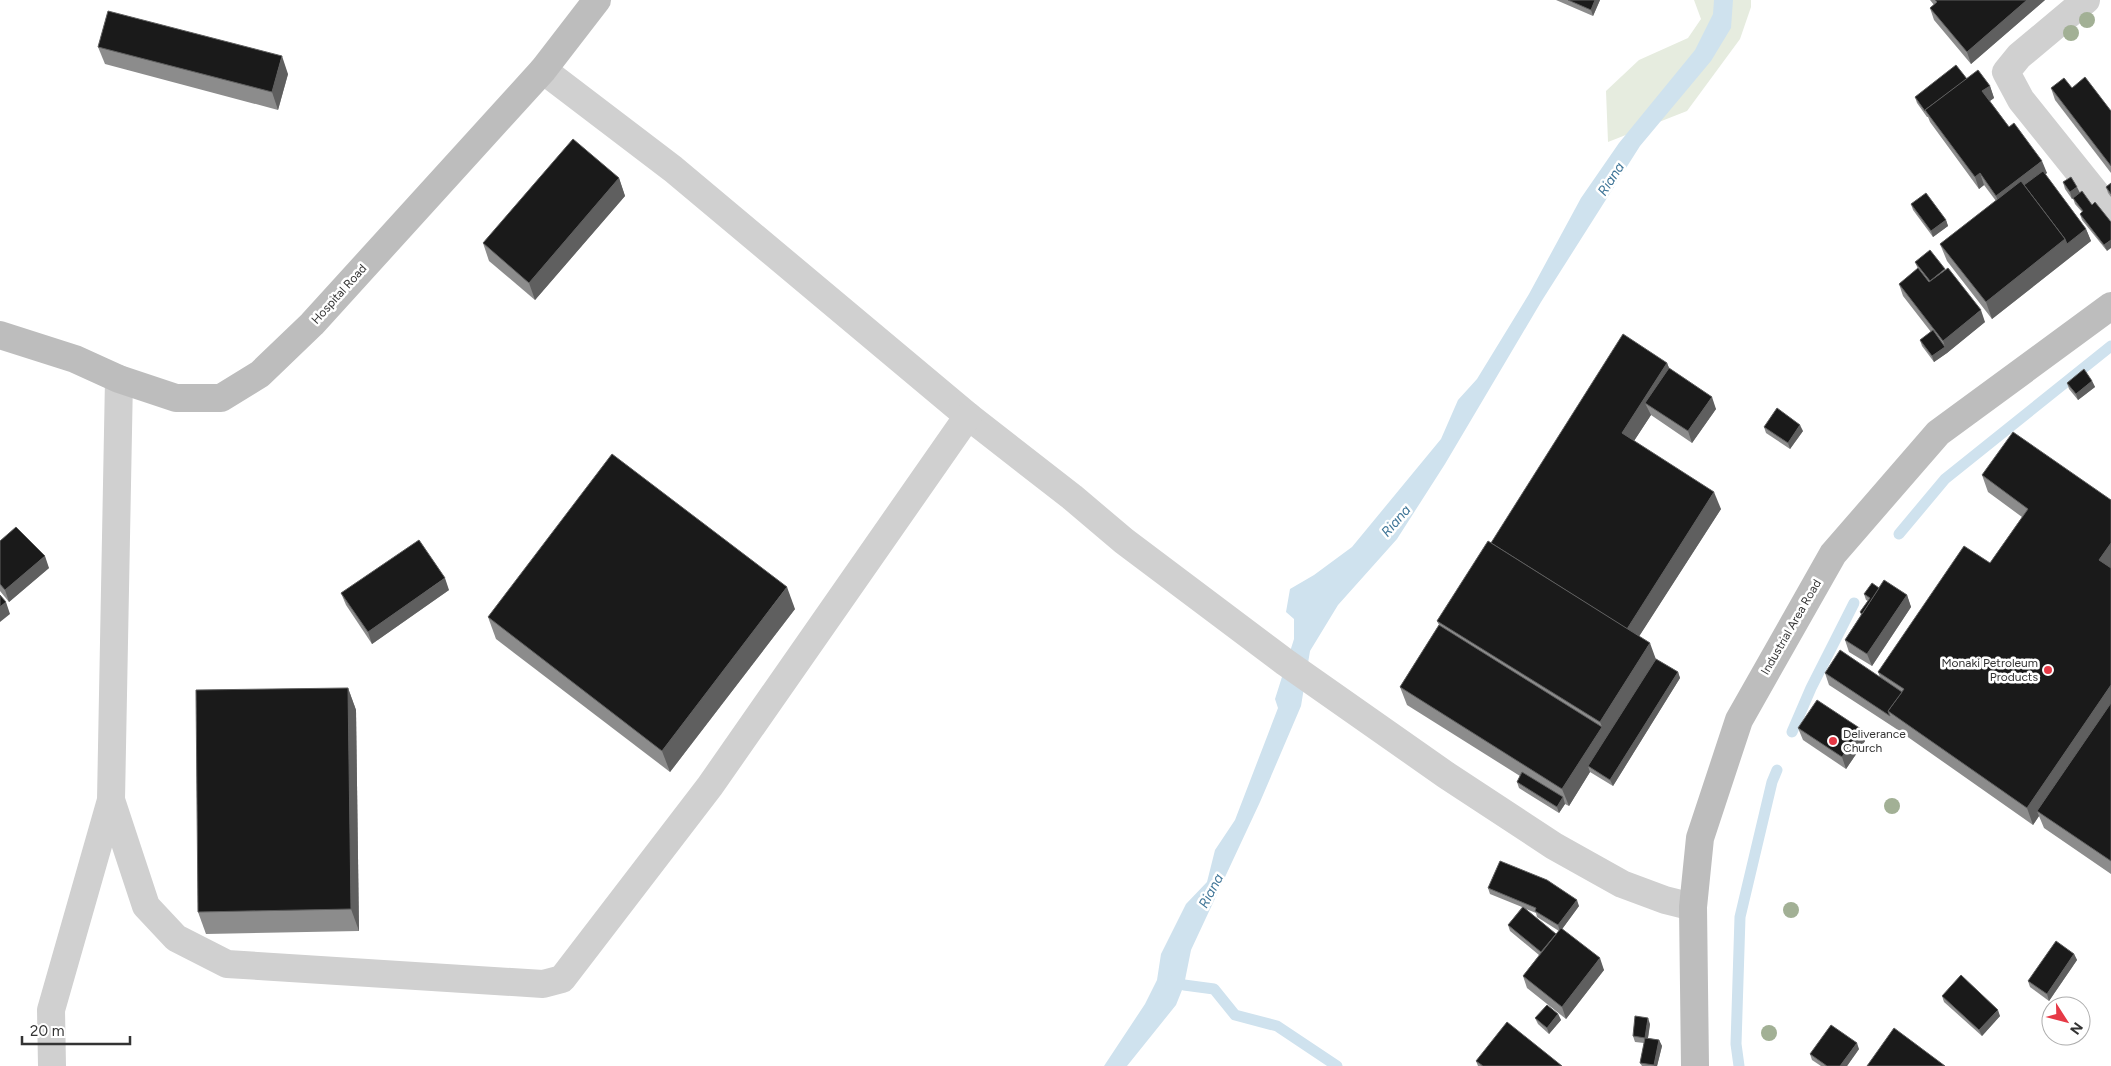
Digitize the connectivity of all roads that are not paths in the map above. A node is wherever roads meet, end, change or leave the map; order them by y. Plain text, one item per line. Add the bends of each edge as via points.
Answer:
1 (597, 0) edge
2 (2086, 0) edge
3 (542, 70) junction
4 (2111, 212) edge
5 (2111, 306) edge
6 (0, 335) edge
7 (119, 379) junction
8 (968, 416) junction
9 (111, 800) junction
10 (1693, 907) junction
11 (52, 1066) edge
12 (1695, 1066) edge

1 - 3 main road, Hospital Road
2 - 4 street via 2019,56 2006,72 2020,100
3 - 7 main road, Hospital Road via 312,324 260,374 221,398 176,398
3 - 8 street via 673,169
5 - 10 main road, Industrial Area Road via 1938,433 1833,554 1739,720 1700,838
6 - 7 main road, Hospital Road via 75,359
7 - 9 street
8 - 9 street via 710,786 562,979 544,984 227,964 176,938 146,906
8 - 10 street via 1124,541 1285,662 1446,775 1554,846 1622,884
9 - 11 street via 51,1010
10 - 12 main road, Industrial Area Road

